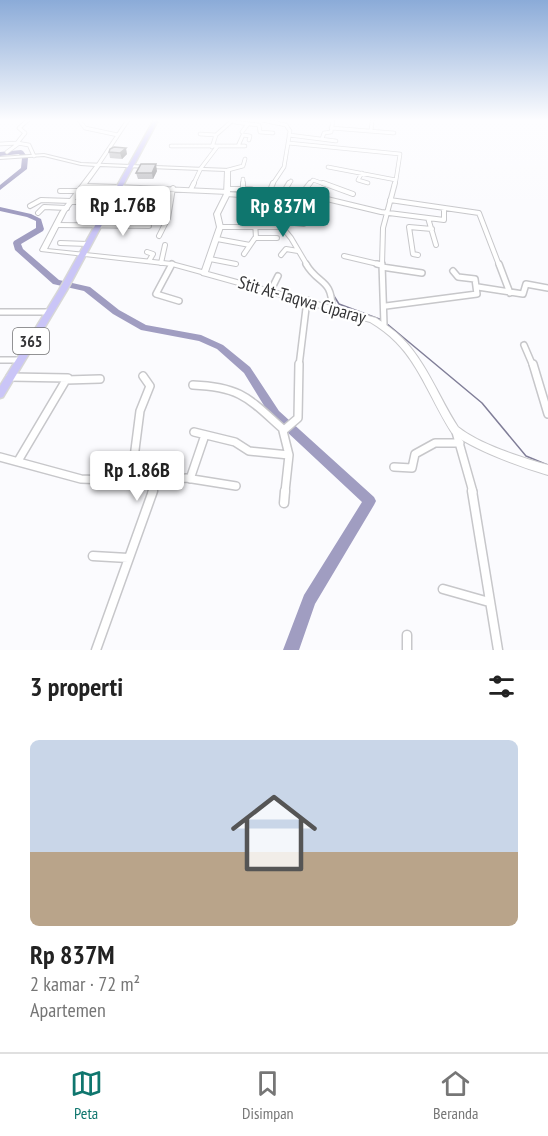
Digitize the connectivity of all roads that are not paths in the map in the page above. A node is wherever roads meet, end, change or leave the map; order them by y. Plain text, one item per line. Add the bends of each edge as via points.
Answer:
1 (30, 150) edge
2 (108, 150) edge
3 (138, 150) edge
4 (215, 150) edge
5 (286, 150) edge
6 (363, 150) edge
7 (32, 156) junction
8 (0, 158) edge
9 (245, 159) dead end
10 (98, 165) junction
11 (129, 166) junction
12 (328, 167) dead end
13 (201, 168) junction
14 (228, 170) junction
15 (362, 174) junction
16 (243, 179) dead end
17 (396, 180) junction
18 (291, 181) dead end
19 (368, 183) dead end
20 (83, 185) junction
21 (118, 187) junction
22 (173, 188) junction
23 (191, 189) junction
24 (243, 189) junction
25 (251, 189) dead end
26 (60, 191) dead end
27 (78, 191) junction
28 (228, 192) junction
29 (354, 194) dead end
30 (269, 198) junction
31 (390, 200) junction
32 (97, 202) dead end
33 (69, 203) junction
34 (30, 206) dead end
35 (444, 208) junction
36 (38, 213) dead end
37 (386, 213) junction
38 (408, 215) junction
39 (309, 216) dead end
40 (428, 218) junction
41 (278, 221) junction
42 (408, 222) dead end
43 (56, 225) junction
44 (97, 226) junction
45 (149, 226) dead end
46 (220, 227) junction
47 (283, 227) junction
48 (254, 229) junction
49 (432, 229) junction
50 (159, 236) dead end
51 (255, 238) junction
52 (277, 238) dead end
53 (217, 239) junction
54 (60, 243) dead end
55 (88, 243) junction
56 (165, 245) dead end
57 (250, 245) junction
58 (436, 245) dead end
59 (298, 251) junction
60 (147, 252) dead end
61 (244, 254) dead end
62 (81, 255) junction
63 (281, 255) dead end
64 (418, 255) dead end
65 (344, 256) dead end
66 (210, 259) junction
67 (149, 261) junction
68 (161, 263) junction
69 (172, 264) junction
70 (236, 264) dead end
71 (382, 266) junction
72 (453, 271) dead end
73 (422, 273) dead end
74 (71, 274) joint
75 (204, 274) junction
76 (278, 276) dead end
77 (478, 288) junction
78 (548, 288) edge
79 (271, 290) junction
80 (510, 293) junction
81 (307, 300) junction
82 (179, 301) dead end
83 (386, 306) junction
84 (332, 308) junction
85 (0, 312) edge
86 (49, 312) junction
87 (384, 325) junction
88 (524, 345) dead end
89 (0, 360) edge
90 (20, 360) junction
91 (143, 376) dead end
92 (10, 377) junction
93 (69, 378) junction
94 (100, 379) dead end
95 (193, 385) dead end
96 (0, 393) edge
97 (548, 414) edge
98 (297, 420) joint
99 (283, 430) junction
100 (194, 432) dead end
101 (456, 432) junction
102 (205, 435) junction
103 (460, 443) junction
104 (289, 455) junction
105 (0, 457) edge
106 (18, 461) junction
107 (394, 467) dead end
108 (548, 470) edge
109 (190, 479) junction
110 (131, 481) junction
111 (156, 482) junction
112 (236, 486) dead end
113 (284, 503) dead end
114 (93, 556) dead end
115 (128, 558) junction
116 (443, 589) dead end
117 (489, 602) junction
118 (407, 635) dead end
119 (96, 650) edge
120 (406, 650) edge
121 (498, 650) edge

1 - 7 street
2 - 10 street
3 - 11 main road, 365
4 - 13 street
5 - 30 street via 281,175 273,183
6 - 17 street via 401,154
7 - 8 main road
7 - 10 main road
9 - 14 street via 243,166
10 - 11 main road
10 - 20 main road
11 - 13 main road
11 - 21 main road, 365
12 - 15 street
13 - 14 main road
13 - 23 street
14 - 28 main road
15 - 17 street
15 - 19 street via 358,180
16 - 24 street
17 - 31 street
18 - 30 street via 281,198
20 - 21 main road
20 - 27 main road
21 - 22 street
21 - 44 main road, 365
22 - 23 street
22 - 50 street via 168,219
23 - 28 street
24 - 25 street
24 - 28 street
26 - 27 street
27 - 33 main road
28 - 30 street
28 - 46 main road via 217,212
29 - 37 street via 313,180 302,193
30 - 41 street via 264,205
31 - 35 street
31 - 37 street
32 - 33 street
33 - 34 street via 41,200
33 - 36 street via 44,207
33 - 43 main road
35 - 40 street via 445,220
35 - 80 street via 480,213
37 - 38 street
37 - 71 street
38 - 40 street
38 - 42 street
39 - 41 street via 304,224
40 - 49 street
41 - 47 street
41 - 48 street via 256,222
43 - 44 street
43 - 62 main road, Stit At-Taqwa Ciparay via 43,250
44 - 45 street
44 - 55 main road, 365
46 - 48 street
46 - 53 main road
47 - 48 street
47 - 59 street
48 - 51 street
49 - 58 street
49 - 64 street via 409,227 413,254
51 - 52 street
51 - 57 street
53 - 57 street
53 - 66 main road
54 - 55 street
55 - 62 main road, 365
56 - 68 street
57 - 61 street
59 - 63 street via 286,249
59 - 84 street via 312,274 327,283
60 - 67 street via 153,254
62 - 67 main road, Stit At-Taqwa Ciparay
62 - 74 main road, 365
65 - 71 street
66 - 70 street
66 - 75 main road
67 - 68 main road, Stit At-Taqwa Ciparay
68 - 69 main road, Stit At-Taqwa Ciparay
69 - 75 main road, Stit At-Taqwa Ciparay
69 - 82 street via 156,294
71 - 73 street
71 - 83 street
72 - 77 street via 458,277 474,278
74 - 86 main road, 365
75 - 79 main road, Stit At-Taqwa Ciparay
76 - 79 street
77 - 80 street
77 - 83 street via 476,294 448,300
78 - 80 street via 526,284 524,294
79 - 81 main road, Stit At-Taqwa Ciparay
81 - 84 main road, Stit At-Taqwa Ciparay
81 - 98 street via 298,358
83 - 87 street
84 - 87 main road, Stit At-Taqwa Ciparay
85 - 86 street
86 - 90 main road, 365
87 - 101 main road, Stit At-Taqwa Ciparay via 404,344 422,370
88 - 97 street
89 - 90 street
90 - 92 main road, 365
91 - 110 street via 150,386 140,411
92 - 93 street
92 - 96 main road, 365
93 - 94 street
93 - 106 street
95 - 99 street via 216,386 245,395
98 - 99 street
99 - 104 street
100 - 102 street
101 - 103 street
101 - 108 main road via 531,467
102 - 104 street via 235,442 249,451
102 - 109 street
103 - 107 street via 432,444 415,454 412,468
103 - 117 street via 483,547
104 - 113 street
105 - 106 street
106 - 110 street via 81,479
109 - 111 street
109 - 112 street
110 - 111 street
111 - 115 street
114 - 115 street
115 - 119 street
116 - 117 street
117 - 121 street
118 - 120 street

